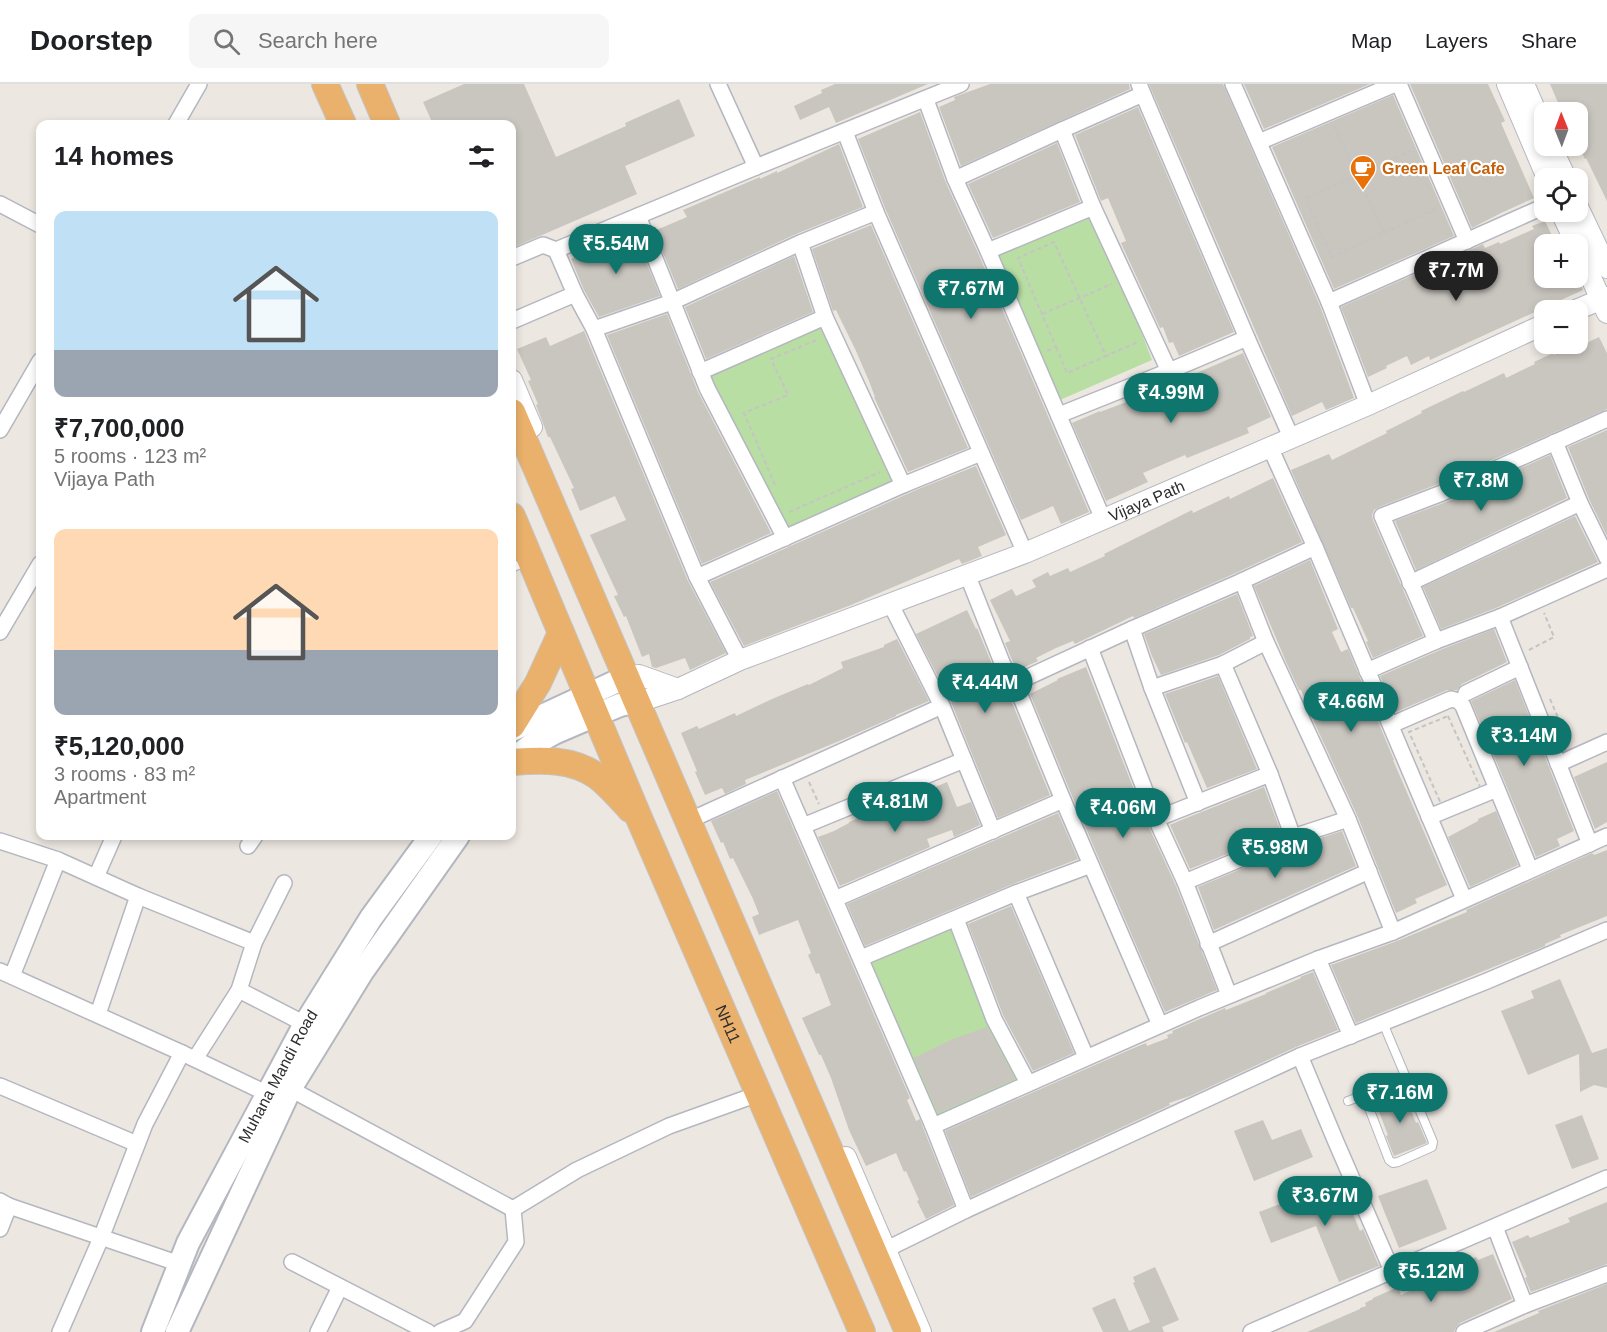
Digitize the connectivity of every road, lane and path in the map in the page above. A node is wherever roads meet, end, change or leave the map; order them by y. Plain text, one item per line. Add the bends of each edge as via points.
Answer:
1 (199, 84) edge
2 (325, 84) edge
3 (370, 84) edge
4 (383, 84) edge
5 (718, 84) edge
6 (961, 84) edge
7 (1233, 84) edge
8 (1397, 84) edge
9 (1506, 84) edge
10 (1524, 84) edge
11 (1141, 89) edge
12 (926, 100) junction
13 (1534, 107) edge
14 (1328, 113) junction
15 (178, 120) edge
16 (341, 120) edge
17 (385, 120) edge
18 (399, 120) edge
19 (1062, 130) junction
20 (845, 132) junction
21 (1259, 142) junction
22 (1416, 160) dead end
23 (756, 167) junction
24 (1543, 168) edge
25 (1357, 175) junction
26 (955, 179) junction
27 (0, 204) edge
28 (1093, 207) junction
29 (1439, 207) dead end
30 (1534, 211) edge
31 (876, 212) junction
32 (638, 216) junction
33 (1585, 222) edge
34 (36, 223) edge
35 (1384, 233) junction
36 (1467, 241) junction
37 (800, 243) junction
38 (556, 250) junction
39 (988, 251) junction
40 (516, 256) edge
41 (1607, 268) edge
42 (1588, 269) edge
43 (1116, 282) dead end
44 (575, 294) junction
45 (1080, 298) junction
46 (672, 302) junction
47 (1329, 302) junction
48 (1605, 303) edge
49 (1588, 307) edge
50 (1042, 314) junction
51 (825, 316) junction
52 (516, 319) edge
53 (594, 329) junction
54 (1534, 329) edge
55 (825, 336) dead end
56 (1246, 338) junction
57 (1142, 340) dead end
58 (1056, 347) junction
59 (1106, 356) junction
60 (1033, 357) junction
61 (36, 368) edge
62 (1169, 371) junction
63 (700, 372) junction
64 (516, 390) edge
65 (1368, 405) junction
66 (1059, 416) junction
67 (1607, 419) edge
68 (516, 421) edge
69 (0, 430) edge
70 (1291, 437) junction
71 (1556, 442) junction
72 (1270, 447) junction
73 (981, 453) junction
74 (881, 471) dead end
75 (903, 485) junction
76 (779, 493) dead end
77 (1580, 503) junction
78 (788, 513) dead end
79 (1103, 519) junction
80 (516, 537) edge
81 (785, 538) junction
82 (1315, 547) junction
83 (1025, 553) junction
84 (1607, 558) edge
85 (521, 564) edge
86 (1607, 568) edge
87 (36, 571) edge
88 (967, 574) junction
89 (697, 577) junction
90 (1242, 581) junction
91 (1410, 583) junction
92 (890, 603) junction
93 (1543, 610) dead end
94 (1500, 617) junction
95 (1132, 629) junction
96 (0, 632) edge
97 (561, 633) junction
98 (1436, 641) junction
99 (1266, 642) junction
100 (1090, 648) junction
101 (1529, 649) dead end
102 (740, 660) junction
103 (1223, 664) junction
104 (1520, 667) junction
105 (1368, 671) junction
106 (632, 676) junction
107 (1015, 683) junction
108 (1152, 688) junction
109 (678, 689) junction
110 (1466, 693) dead end
111 (1547, 693) dead end
112 (642, 700) junction
113 (591, 705) junction
114 (942, 706) junction
115 (516, 719) edge
116 (1391, 725) junction
117 (516, 729) edge
118 (1607, 742) edge
119 (1570, 747) dead end
120 (516, 758) edge
121 (964, 760) junction
122 (516, 761) edge
123 (1558, 764) junction
124 (1270, 774) junction
125 (806, 776) dead end
126 (782, 778) junction
127 (1480, 789) joint
128 (1497, 789) junction
129 (1063, 800) junction
130 (1198, 803) junction
131 (820, 808) dead end
132 (699, 816) junction
133 (1429, 817) junction
134 (639, 818) junction
135 (1156, 819) junction
136 (1348, 819) junction
137 (804, 826) junction
138 (993, 831) junction
139 (1607, 836) edge
140 (1293, 837) junction
141 (112, 840) edge
142 (428, 840) edge
143 (455, 840) edge
144 (0, 841) edge
145 (1590, 844) junction
146 (58, 860) junction
147 (1091, 865) junction
148 (1530, 869) junction
149 (1369, 871) junction
150 (96, 877) junction
151 (1185, 882) junction
152 (285, 884) dead end
153 (1017, 893) junction
154 (138, 896) junction
155 (835, 899) junction
156 (1464, 899) junction
157 (956, 919) junction
158 (1607, 930) edge
159 (1393, 932) junction
160 (254, 943) junction
161 (1208, 944) junction
162 (861, 958) junction
163 (1318, 958) junction
164 (6, 974) edge
165 (239, 990) junction
166 (1229, 995) junction
167 (98, 1014) junction
168 (1383, 1023) junction
169 (305, 1024) junction
170 (1160, 1025) junction
171 (1351, 1036) junction
172 (188, 1056) junction
173 (1300, 1056) junction
174 (1086, 1057) junction
175 (1406, 1078) junction
176 (1028, 1083) junction
177 (0, 1086) edge
178 (278, 1088) junction
179 (758, 1094) junction
180 (1364, 1095) junction
181 (1348, 1101) dead end
182 (933, 1126) junction
183 (137, 1144) junction
184 (1607, 1178) edge
185 (5, 1203) edge
186 (513, 1209) junction
187 (966, 1210) junction
188 (1495, 1227) junction
189 (0, 1229) edge
190 (101, 1238) junction
191 (887, 1249) junction
192 (184, 1254) junction
193 (213, 1254) junction
194 (292, 1262) dead end
195 (1392, 1271) junction
196 (1607, 1274) edge
197 (340, 1287) junction
198 (1526, 1305) junction
199 (1490, 1327) edge
200 (60, 1332) edge
201 (153, 1332) edge
202 (177, 1332) edge
203 (318, 1332) edge
204 (428, 1332) edge
205 (440, 1332) edge
206 (862, 1332) edge
207 (908, 1332) edge
208 (921, 1332) edge
209 (1251, 1332) edge
210 (1464, 1332) edge

1 - 15 street
2 - 16 highway
3 - 17 highway
4 - 18 street
5 - 23 street
6 - 12 street
7 - 21 street
8 - 14 street
8 - 36 street
9 - 24 street
10 - 13 street
11 - 19 street
11 - 56 street
12 - 20 street
12 - 26 street
14 - 21 street
14 - 25 path
19 - 26 street
19 - 28 street
20 - 23 street
20 - 31 street
21 - 47 street
22 - 25 path via 1412,151
23 - 32 street
25 - 35 path
25 - 35 path via 1306,198 1331,256
26 - 39 street
27 - 34 street
28 - 39 street
28 - 62 street
29 - 35 path
30 - 36 street
31 - 37 street
31 - 73 street
32 - 38 street
32 - 46 street
33 - 41 street
36 - 47 street
37 - 46 street
37 - 51 street
38 - 40 street via 543,245
38 - 44 street
39 - 60 street
42 - 48 street
43 - 45 path
44 - 52 street
44 - 53 street
45 - 50 path
45 - 50 path via 1054,242 1018,258
45 - 59 path
46 - 53 street
46 - 63 street
47 - 65 street
48 - 49 street
50 - 58 path
51 - 63 street
51 - 75 street
53 - 89 street
54 - 65 street, Vijaya Path
55 - 76 path via 771,359 788,395 744,413
56 - 62 street
56 - 70 street
57 - 59 path
58 - 59 path via 1067,373
58 - 60 path
60 - 66 street
61 - 69 street
62 - 66 street
63 - 81 street
64 - 106 street
65 - 70 street, Vijaya Path
66 - 79 street
67 - 71 street
68 - 106 highway
70 - 72 street, Vijaya Path
71 - 77 street
71 - 91 street via 1382,516
72 - 79 street, Vijaya Path
72 - 82 street
73 - 75 street
73 - 83 street
74 - 78 path
75 - 81 street
77 - 84 street
77 - 91 street
79 - 83 street, Vijaya Path
80 - 85 highway, NH11
81 - 89 street
82 - 90 street
82 - 105 street
83 - 88 street, Vijaya Path
85 - 97 highway, NH11
86 - 94 street
87 - 96 street
88 - 92 street, Vijaya Path
88 - 107 street via 1003,665
89 - 102 street
90 - 95 street
90 - 99 street
91 - 98 street
92 - 102 street, Vijaya Path
92 - 114 street
93 - 101 path via 1554,637
94 - 98 street
94 - 104 street
95 - 100 street
95 - 108 street
97 - 113 highway, NH11
97 - 115 highway
98 - 105 street
99 - 103 street
99 - 136 street
100 - 107 street
100 - 135 street
102 - 109 street, Vijaya Path
103 - 108 street
103 - 124 street
104 - 110 street
104 - 123 street
105 - 116 street
106 - 109 street
106 - 112 highway
106 - 113 main road
107 - 129 street
108 - 130 street
109 - 112 street, Vijaya Path
111 - 119 path
112 - 113 main road
112 - 132 street
112 - 207 highway
113 - 117 main road
113 - 120 main road
113 - 134 highway, NH11
114 - 121 street
114 - 126 street
116 - 128 street via 1451,699 1459,701
116 - 133 street
118 - 123 street
121 - 137 street
121 - 138 street
122 - 134 highway via 547,760 576,765 598,777
123 - 145 street
124 - 130 street
124 - 140 street
125 - 131 path
126 - 132 street
126 - 137 street
127 - 127 path via 1442,806 1409,732 1448,716
128 - 133 street
128 - 148 street
129 - 138 street
129 - 147 street
130 - 135 street
132 - 191 street
133 - 156 street
134 - 179 highway, NH11
135 - 151 street
136 - 140 street
136 - 149 street
137 - 155 street
138 - 155 street
139 - 145 street
140 - 151 street
141 - 150 street
142 - 169 main road, Muhana Mandi Road via 371,918
143 - 178 main road
144 - 146 street
145 - 148 street
146 - 150 street
146 - 164 street
147 - 153 street
147 - 170 street
148 - 156 street
149 - 159 street
149 - 161 street
150 - 154 street
151 - 161 street
152 - 160 street
153 - 157 street
153 - 174 street
154 - 160 street
154 - 167 street
155 - 162 street
156 - 159 street
157 - 162 street
157 - 176 street via 994,1019
158 - 168 street
159 - 163 street
160 - 165 street
161 - 166 street
162 - 182 street
163 - 166 street
163 - 171 street
164 - 167 street
165 - 169 street
165 - 172 street
166 - 170 street
167 - 172 street
168 - 171 street
168 - 175 lane
169 - 178 main road, Muhana Mandi Road
170 - 174 street
171 - 173 street
172 - 178 street
172 - 183 street via 145,1124
173 - 187 street
173 - 195 street
174 - 176 street
175 - 180 lane
175 - 180 lane via 1433,1142 1432,1147 1398,1162 1389,1160
176 - 182 street
177 - 183 street
178 - 186 street
178 - 192 main road, Muhana Mandi Road
178 - 193 main road
179 - 186 street via 669,1126 578,1170
179 - 206 highway, NH11
180 - 181 lane
182 - 187 street
183 - 190 street
184 - 188 street
185 - 189 street
185 - 190 street
186 - 205 street via 516,1242 465,1321
187 - 191 street
188 - 195 street
188 - 198 street
190 - 192 street
190 - 200 street
191 - 208 street
192 - 193 street
192 - 201 main road, Muhana Mandi Road
193 - 202 main road
194 - 197 street
195 - 209 street
196 - 198 street
197 - 203 street
197 - 204 street
198 - 199 street
199 - 210 street

